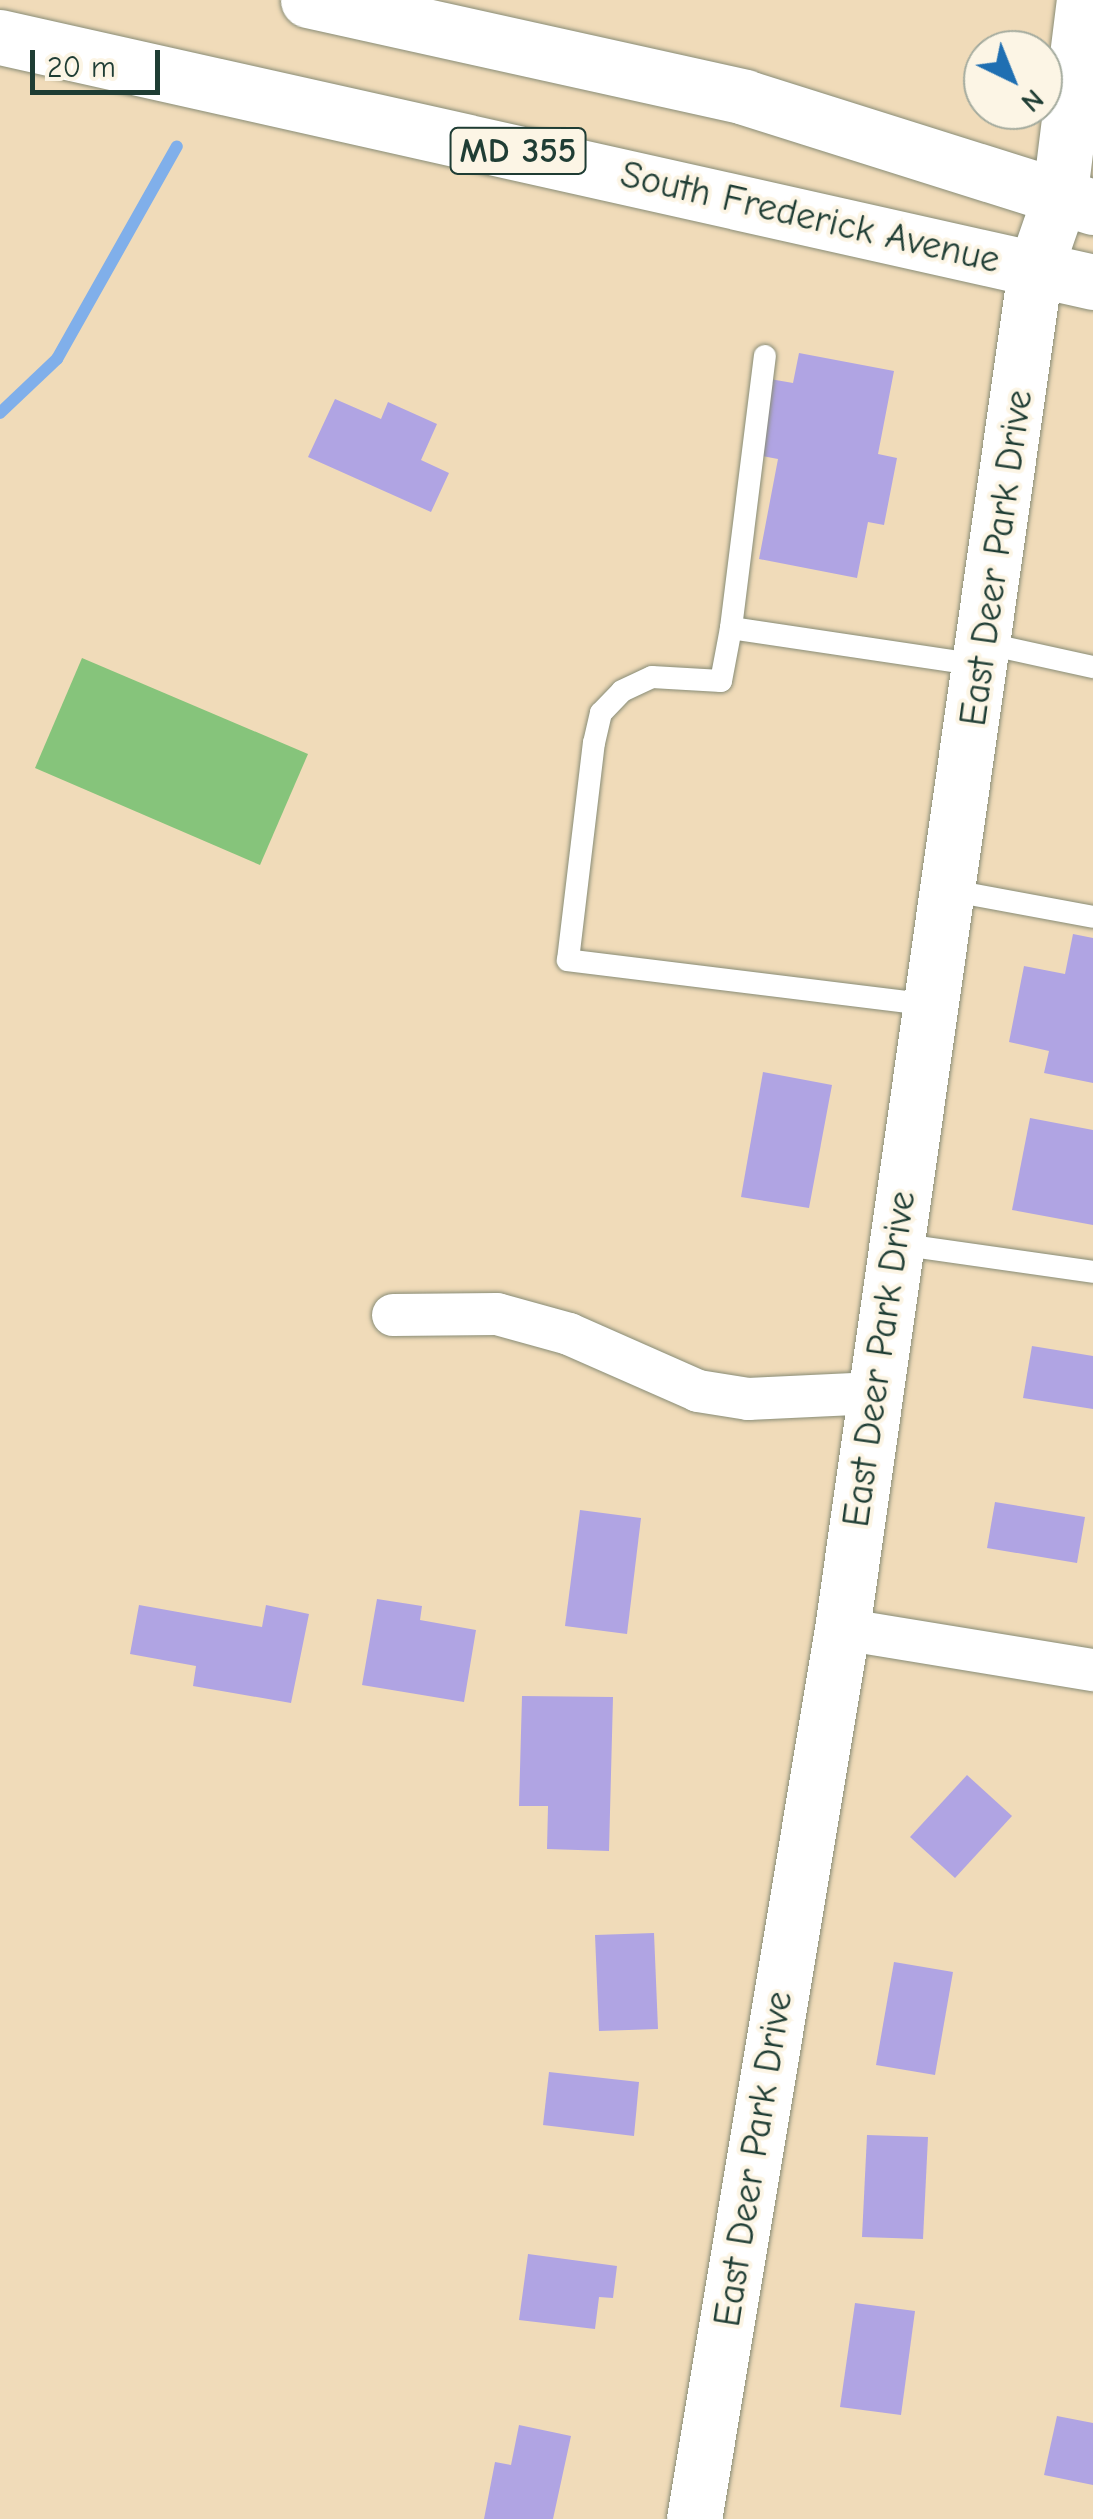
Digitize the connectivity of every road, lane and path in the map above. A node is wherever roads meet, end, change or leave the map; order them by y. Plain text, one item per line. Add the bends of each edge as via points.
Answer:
1 (308, 0) edge
2 (1084, 0) edge
3 (0, 38) edge
4 (1076, 203) edge
5 (1035, 270) junction
6 (1093, 282) edge
7 (765, 356) dead end
8 (730, 628) junction
9 (983, 654) junction
10 (1093, 667) edge
11 (948, 890) junction
12 (1093, 917) edge
13 (932, 1005) junction
14 (897, 1244) junction
15 (1093, 1272) edge
16 (394, 1316) dead end
17 (876, 1392) junction
18 (842, 1629) junction
19 (1093, 1670) edge
20 (694, 2519) edge

1 - 4 street, South Frederick Avenue via 744,97
2 - 4 street, East Deer Park Drive
3 - 5 street, South Frederick Avenue / MD 355
4 - 5 street, East Deer Park Drive
5 - 6 street, South Frederick Avenue / MD 355
5 - 9 street, East Deer Park Drive
7 - 8 lane
8 - 9 lane
8 - 13 lane via 722,681 652,677 622,691 601,713 568,960
9 - 10 lane
9 - 11 street, East Deer Park Drive
11 - 12 lane
11 - 13 street, East Deer Park Drive
13 - 14 street, East Deer Park Drive
14 - 15 lane
14 - 17 street, East Deer Park Drive
16 - 17 street via 496,1314 569,1334 698,1392 748,1399
17 - 18 street, East Deer Park Drive
18 - 19 street
18 - 20 street, East Deer Park Drive

